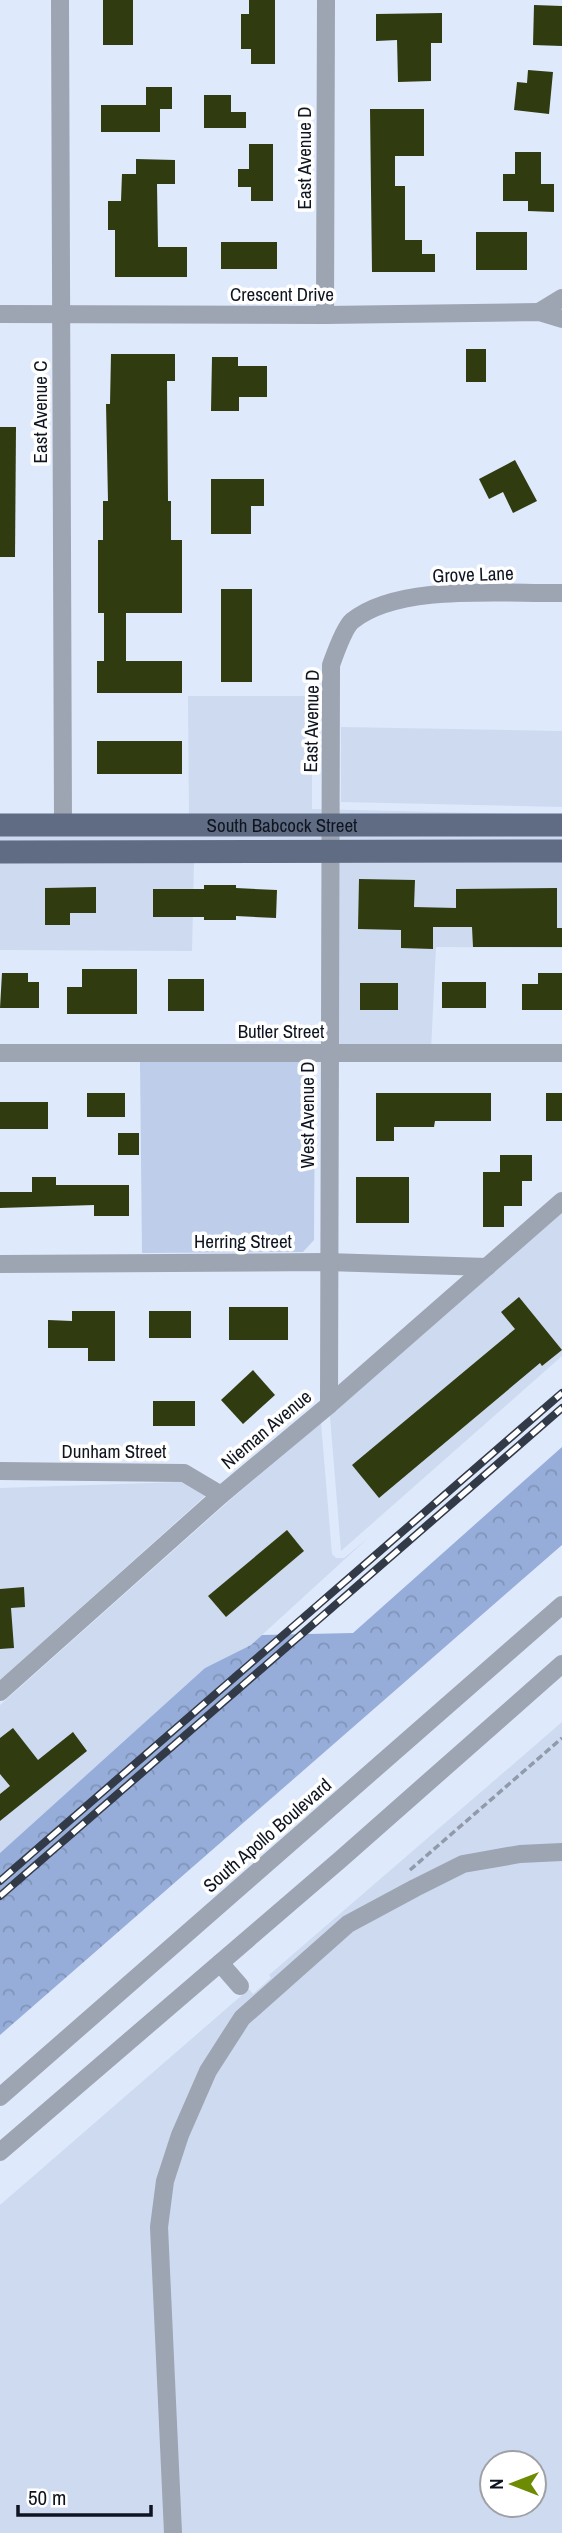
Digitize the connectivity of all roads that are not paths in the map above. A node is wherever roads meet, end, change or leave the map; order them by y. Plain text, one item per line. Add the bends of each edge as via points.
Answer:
1 (60, 0) edge
2 (326, 0) edge
3 (562, 298) edge
4 (539, 312) junction
5 (0, 314) edge
6 (61, 314) junction
7 (325, 315) junction
8 (562, 319) edge
9 (562, 593) edge
10 (349, 623) joint
11 (63, 824) junction
12 (331, 824) junction
13 (0, 825) edge
14 (562, 825) edge
15 (562, 851) edge
16 (0, 852) edge
17 (331, 852) junction
18 (329, 1052) junction
19 (0, 1053) edge
20 (562, 1053) edge
21 (562, 1201) edge
22 (327, 1262) junction
23 (0, 1264) edge
24 (487, 1267) junction
25 (329, 1405) junction
26 (0, 1471) edge
27 (221, 1495) junction
28 (562, 1605) edge
29 (562, 1664) edge
30 (0, 1692) edge
31 (562, 1852) edge
32 (220, 1963) junction
33 (240, 1986) dead end
34 (0, 2097) edge
35 (0, 2152) edge
36 (173, 2533) edge

1 - 6 street, East Avenue C
2 - 7 street, East Avenue D
3 - 4 street
4 - 7 street, Crescent Drive
4 - 8 street, Crescent Drive
5 - 6 street, Crescent Drive
6 - 7 street, Crescent Drive
6 - 11 street, East Avenue C
9 - 10 street, Grove Lane via 436,594 380,605
10 - 12 street, East Avenue D via 331,664
11 - 12 main road, South Babcock Street
11 - 13 main road, South Babcock Street
12 - 14 main road, South Babcock Street
12 - 17 street, West Avenue D
15 - 17 main road, South Babcock Street
16 - 17 main road, South Babcock Street
17 - 18 street, West Avenue D
18 - 19 street, Butler Street
18 - 20 street, Butler Street
18 - 22 street, West Avenue D
21 - 24 street, Nieman Avenue
22 - 23 street, Herring Street
22 - 24 street, Herring Street
22 - 25 street, West Avenue D
24 - 25 street, Nieman Avenue
25 - 27 street, Nieman Avenue
26 - 27 street, Dunham Street via 184,1473
27 - 30 street, Nieman Avenue
28 - 34 street, South Apollo Boulevard
29 - 32 street
31 - 36 street via 463,1864 348,1924 242,2018 208,2070 164,2180 159,2227
32 - 33 street
32 - 35 street

